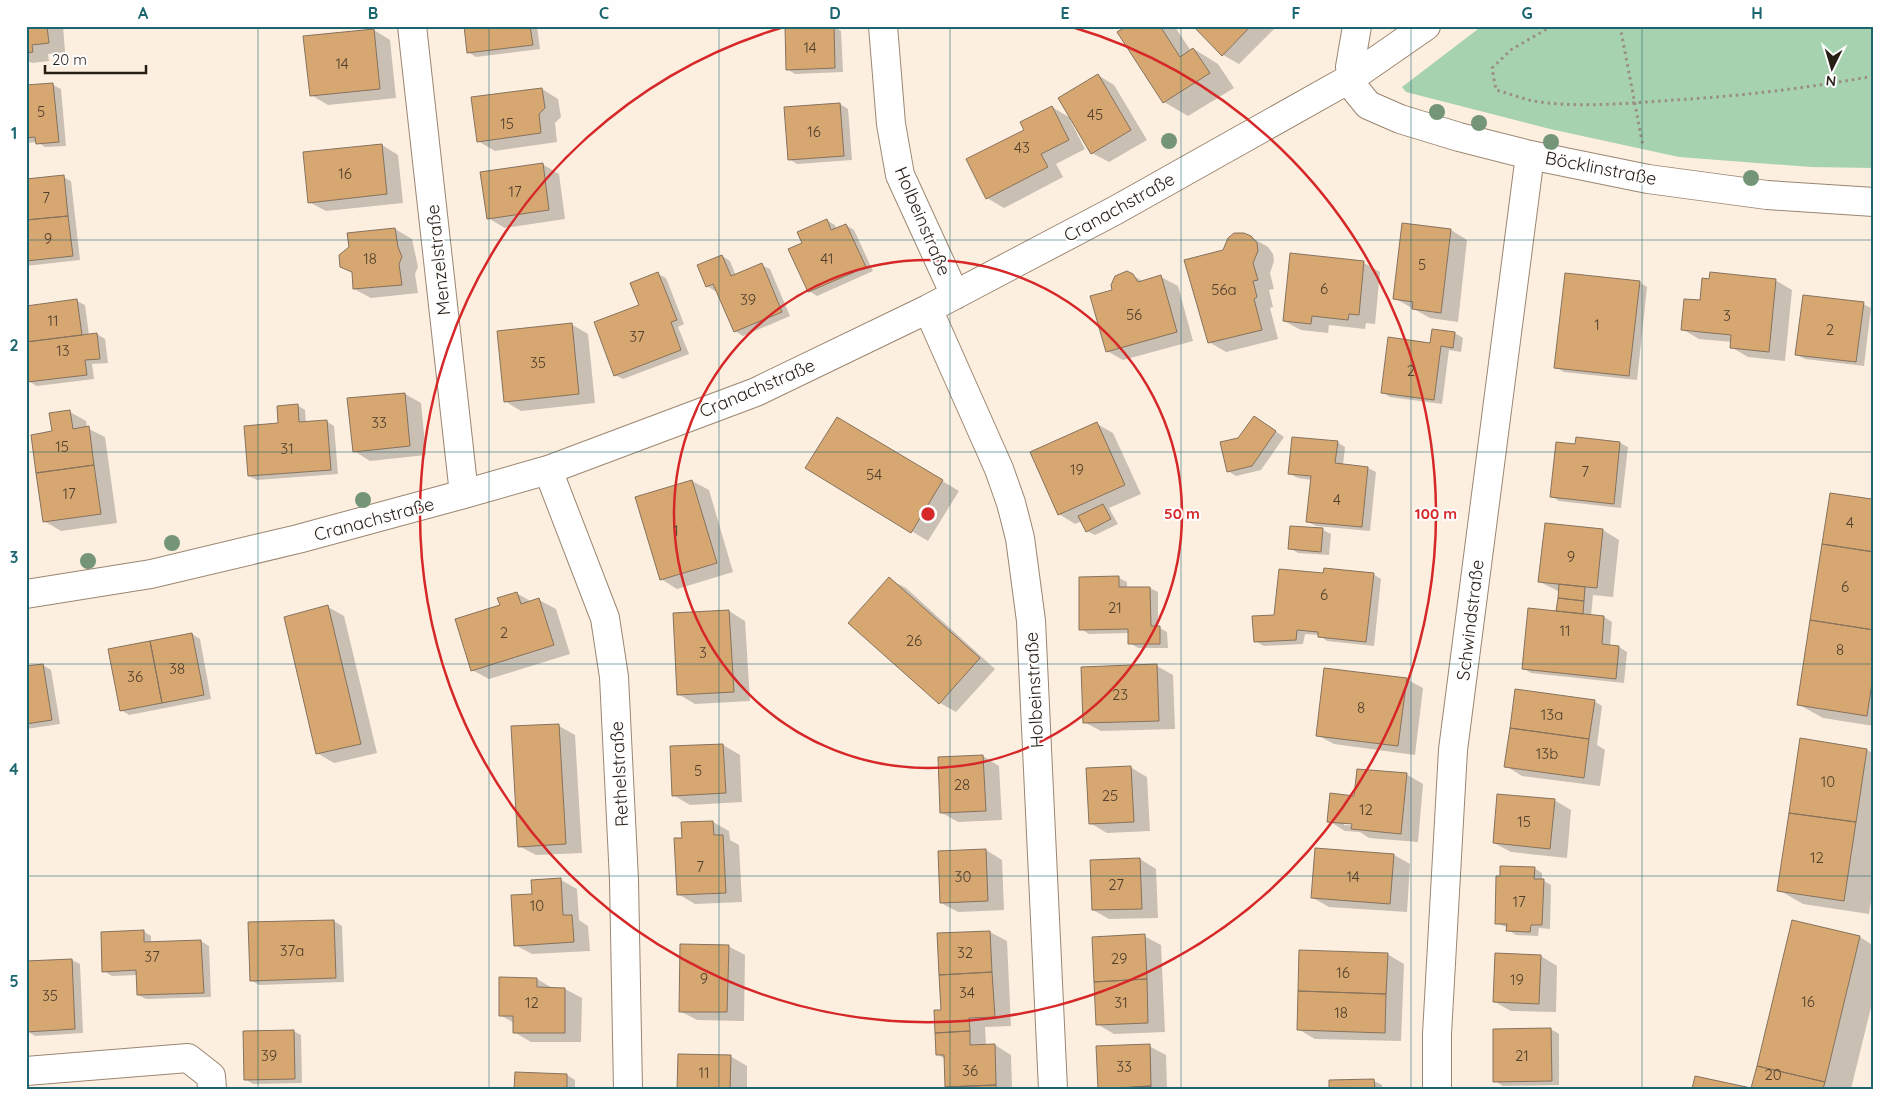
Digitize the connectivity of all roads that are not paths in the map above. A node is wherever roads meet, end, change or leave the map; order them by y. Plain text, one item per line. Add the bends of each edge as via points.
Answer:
1 (412, 26) edge
2 (883, 26) edge
3 (1357, 26) edge
4 (1426, 26) edge
5 (1351, 78) junction
6 (1530, 155) junction
7 (1874, 202) edge
8 (955, 295) junction
9 (928, 309) junction
10 (548, 470) junction
11 (464, 494) junction
12 (26, 594) edge
13 (26, 1071) edge
14 (212, 1089) edge
15 (628, 1089) edge
16 (1053, 1089) edge
17 (1438, 1089) edge

1 - 11 street, Menzelstraße
2 - 8 street, Holbeinstraße via 891,124 900,175
3 - 5 street via 1351,55
4 - 5 street, Cranachstraße
5 - 6 street, Böcklinstraße via 1361,98 1377,110 1459,137
5 - 8 street, Cranachstraße via 1125,205
6 - 7 street, Böcklinstraße via 1648,178 1767,195
6 - 17 street, Schwindstraße via 1453,750 1436,1034
8 - 9 street, Cranachstraße
9 - 10 street, Cranachstraße via 756,392
9 - 16 street, Holbeinstraße via 998,470 1015,520 1026,570
10 - 11 street, Cranachstraße
10 - 15 street, Rethelstraße via 605,618 614,678 624,880
11 - 12 street, Cranachstraße via 151,574
13 - 14 street via 188,1058 211,1076

